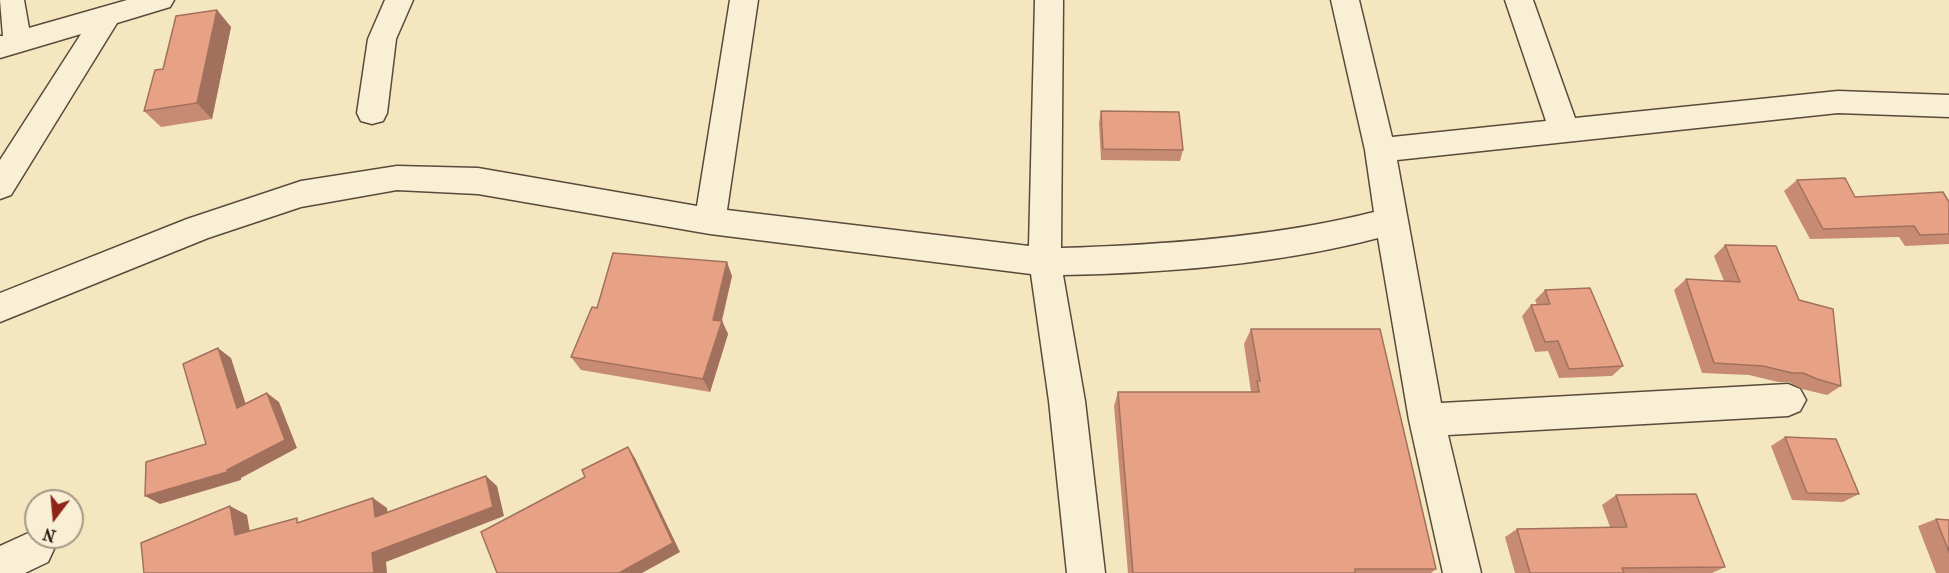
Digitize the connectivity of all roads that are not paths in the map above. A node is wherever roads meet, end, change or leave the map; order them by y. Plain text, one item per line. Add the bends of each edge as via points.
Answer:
1 (10, 0) edge
2 (160, 0) edge
3 (399, 0) edge
4 (744, 0) edge
5 (1049, 0) edge
6 (1345, 0) edge
7 (1519, 0) edge
8 (107, 16) junction
9 (9, 44) edge
10 (1949, 106) edge
11 (372, 113) dead end
12 (1565, 131) junction
13 (1380, 150) junction
14 (0, 186) edge
15 (1391, 220) junction
16 (711, 221) junction
17 (1045, 262) junction
18 (0, 308) edge
19 (1788, 400) dead end
20 (1427, 420) junction
21 (35, 549) dead end
22 (0, 565) edge
23 (1086, 573) edge
24 (1462, 573) edge

1 - 9 street
2 - 8 street
3 - 11 street via 382,39
4 - 16 street
5 - 17 street
6 - 13 street
7 - 12 street
8 - 9 street
8 - 14 street
10 - 12 street via 1838,102
12 - 13 street
13 - 15 street
15 - 17 street via 1329,237 1251,247 1124,260
15 - 20 street
16 - 17 street
16 - 18 street via 478,181 397,178 301,194 208,224
17 - 23 street via 1067,401
19 - 20 street
20 - 24 street
21 - 22 street

